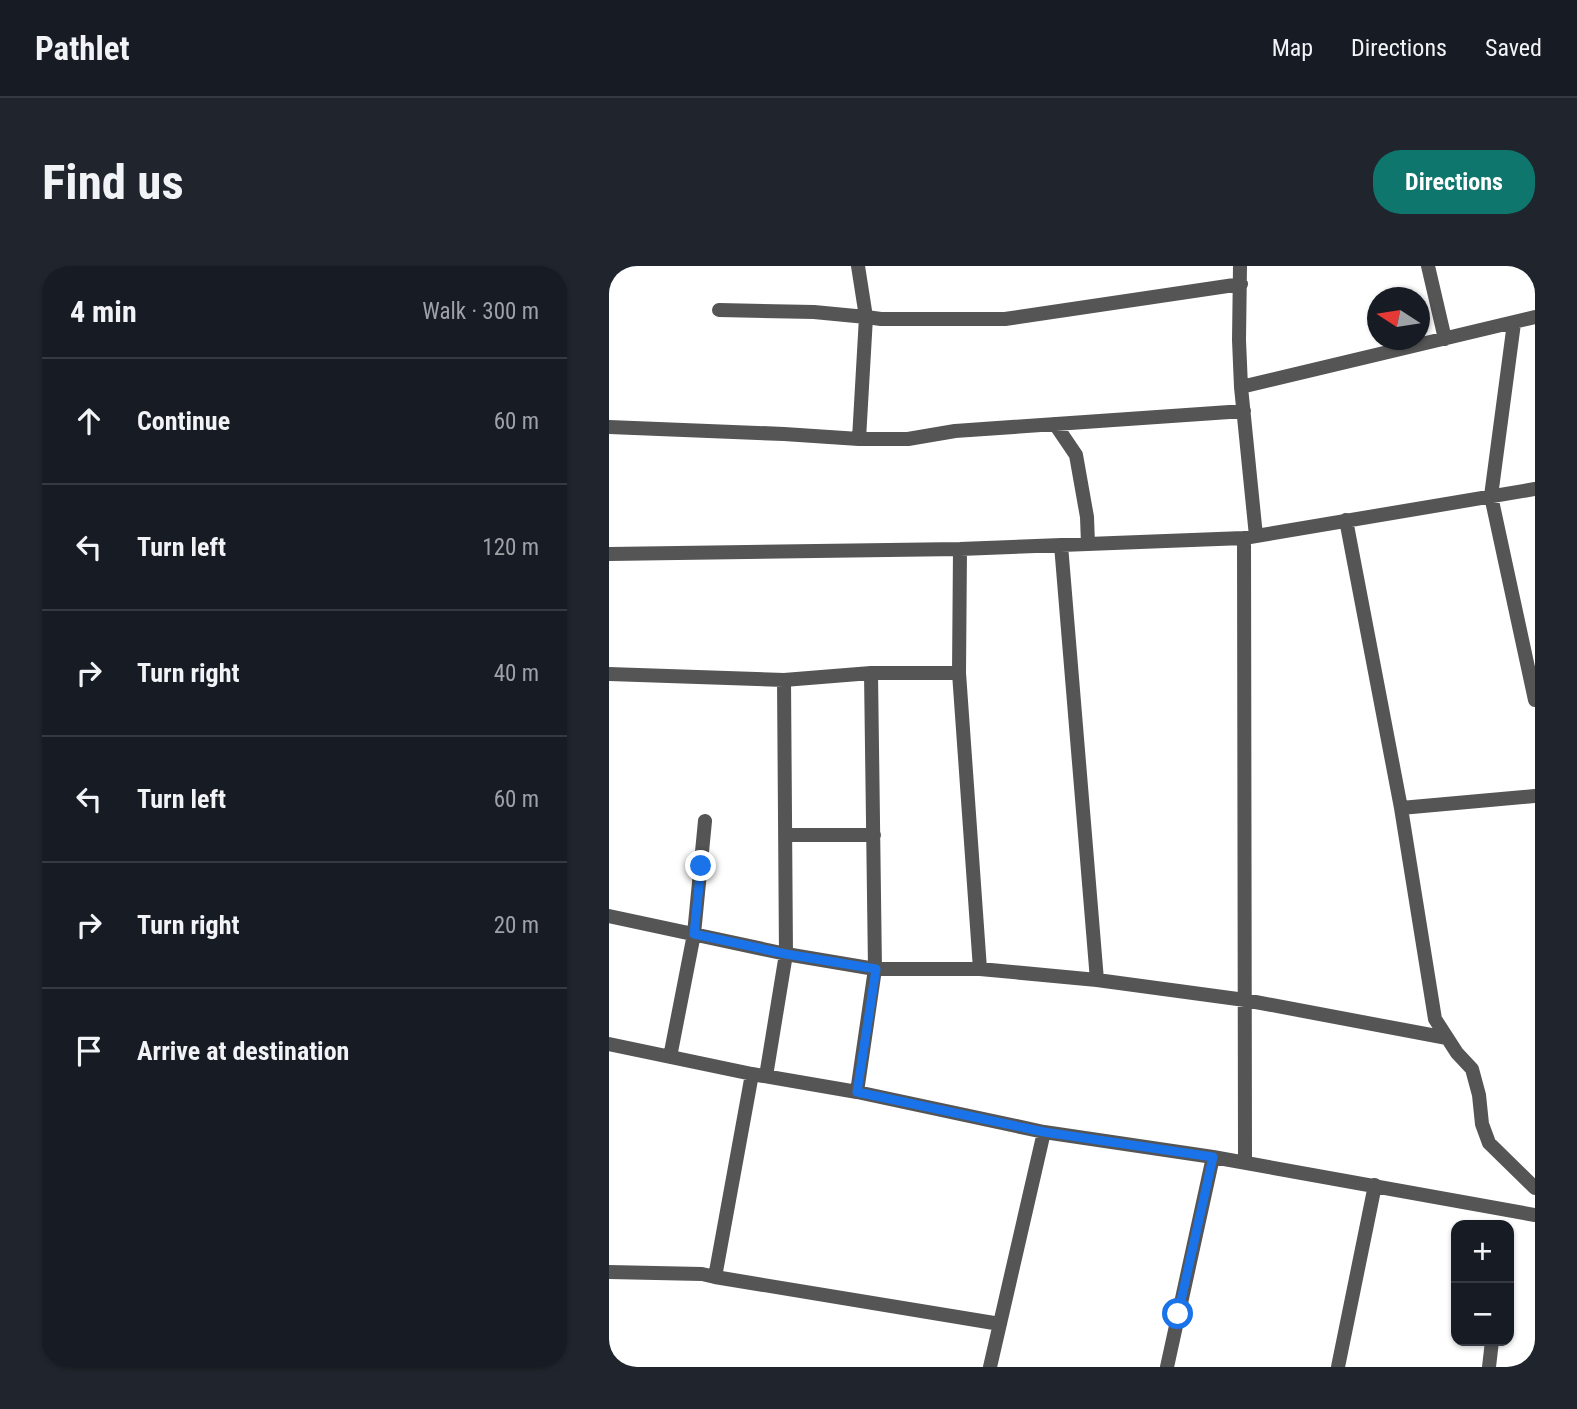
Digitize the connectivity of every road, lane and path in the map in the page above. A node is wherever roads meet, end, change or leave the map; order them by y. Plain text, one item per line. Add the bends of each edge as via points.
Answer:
1 (858, 266) edge
2 (1240, 266) edge
3 (1428, 266) edge
4 (1241, 284) junction
5 (719, 310) dead end
6 (866, 317) junction
7 (1535, 317) edge
8 (1514, 323) junction
9 (1445, 340) junction
10 (1241, 387) junction
11 (1244, 411) junction
12 (1055, 424) junction
13 (609, 427) edge
14 (859, 439) junction
15 (1535, 489) edge
16 (1492, 496) junction
17 (1346, 520) junction
18 (1250, 537) junction
19 (1088, 544) junction
20 (1061, 545) junction
21 (960, 549) junction
22 (609, 554) edge
23 (871, 673) junction
24 (959, 673) junction
25 (609, 674) edge
26 (784, 680) junction
27 (1535, 700) edge
28 (1535, 796) edge
29 (1401, 808) junction
30 (705, 821) dead end
31 (786, 835) junction
32 (874, 835) junction
33 (609, 916) edge
34 (694, 934) junction
35 (786, 954) junction
36 (876, 969) junction
37 (980, 969) junction
38 (1097, 981) junction
39 (1245, 1000) junction
40 (1447, 1038) junction
41 (609, 1044) edge
42 (670, 1057) junction
43 (759, 1075) junction
44 (857, 1092) junction
45 (1044, 1132) junction
46 (1213, 1157) junction
47 (1245, 1162) junction
48 (1375, 1185) junction
49 (1535, 1188) edge
50 (1535, 1215) edge
51 (1505, 1218) edge
52 (609, 1272) edge
53 (715, 1277) junction
54 (1000, 1324) junction
55 (1491, 1346) edge
56 (990, 1367) edge
57 (1167, 1367) edge
58 (1338, 1367) edge
59 (1489, 1367) edge

1 - 6 street
2 - 4 street
3 - 9 street
4 - 6 street via 1005,319
4 - 10 street
5 - 6 street
6 - 14 street
7 - 8 street
8 - 9 street
8 - 16 street
9 - 10 street
10 - 11 street
11 - 12 street
11 - 18 street
12 - 14 street via 908,439
12 - 19 street via 1076,455
13 - 14 street
15 - 16 street
16 - 17 street
16 - 27 street
17 - 18 street
17 - 29 street
18 - 19 street
18 - 39 street
19 - 20 street
20 - 21 street
20 - 38 street
21 - 22 street
21 - 24 street
23 - 24 street
23 - 26 street
23 - 32 street
24 - 37 street
25 - 26 street
26 - 31 street
28 - 29 street
29 - 40 street via 1435,1019
30 - 34 street
31 - 32 street
31 - 35 street
32 - 36 street
33 - 34 street
34 - 35 street
34 - 42 street
35 - 36 street
35 - 43 street
36 - 37 street
36 - 44 street
37 - 38 street
38 - 39 street
39 - 40 street
39 - 47 street
40 - 49 street via 1472,1069 1489,1143
41 - 42 street
42 - 43 street
43 - 44 street
43 - 53 street
44 - 45 street
45 - 46 street
45 - 54 street
46 - 47 street
46 - 57 street
47 - 48 street
48 - 51 street
48 - 58 street
50 - 51 street
52 - 53 street
53 - 54 street
54 - 56 street
55 - 59 street

